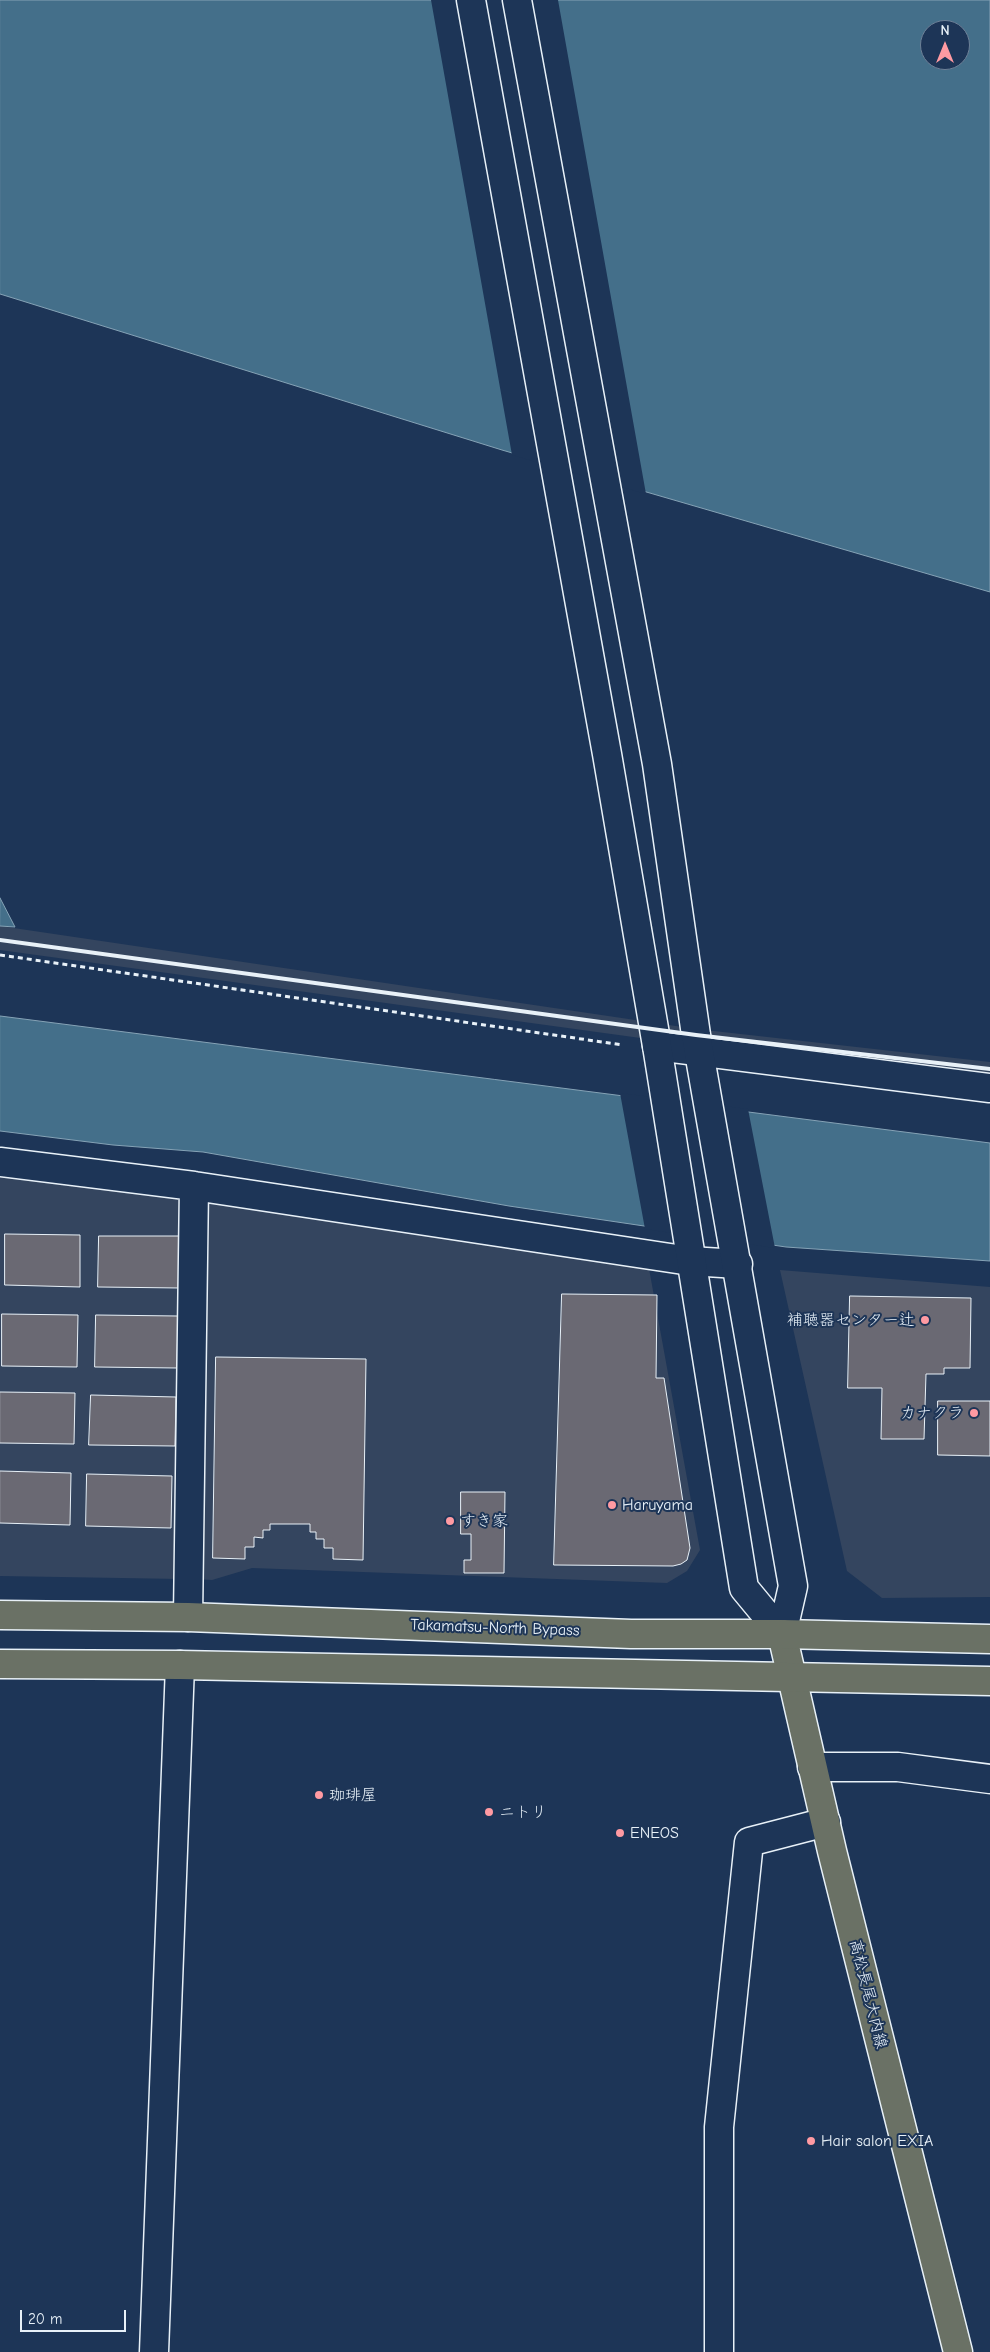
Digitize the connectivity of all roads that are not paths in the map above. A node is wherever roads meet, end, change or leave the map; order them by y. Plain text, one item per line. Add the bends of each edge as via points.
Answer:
1 (471, 0) edge
2 (517, 0) edge
3 (657, 1046) junction
4 (700, 1052) junction
5 (990, 1088) edge
6 (0, 1162) edge
7 (194, 1186) junction
8 (689, 1252) junction
9 (736, 1256) junction
10 (0, 1615) edge
11 (188, 1617) junction
12 (782, 1634) junction
13 (990, 1639) edge
14 (0, 1664) edge
15 (180, 1665) junction
16 (792, 1676) junction
17 (990, 1680) edge
18 (812, 1767) junction
19 (990, 1779) edge
20 (826, 1822) junction
21 (154, 2352) edge
22 (719, 2352) edge
23 (958, 2352) edge

1 - 3 street
2 - 4 street via 657,764
3 - 4 street
3 - 8 street
4 - 5 street
4 - 9 street
6 - 7 street
7 - 8 street
7 - 11 street
8 - 9 street
8 - 12 street via 744,1588
9 - 12 street via 793,1586
10 - 11 main road, Takamatsu-North Bypass
11 - 12 main road, Takamatsu-North Bypass via 631,1634
12 - 13 main road, Takamatsu-North Bypass
12 - 16 main road, 高松長尾大内線
14 - 15 main road
15 - 16 main road
15 - 21 street
16 - 17 main road
16 - 18 main road, 高松長尾大内線
18 - 19 street via 898,1767
18 - 20 main road, 高松長尾大内線
20 - 22 street via 749,1842 719,2127
20 - 23 main road, 高松長尾大内線

